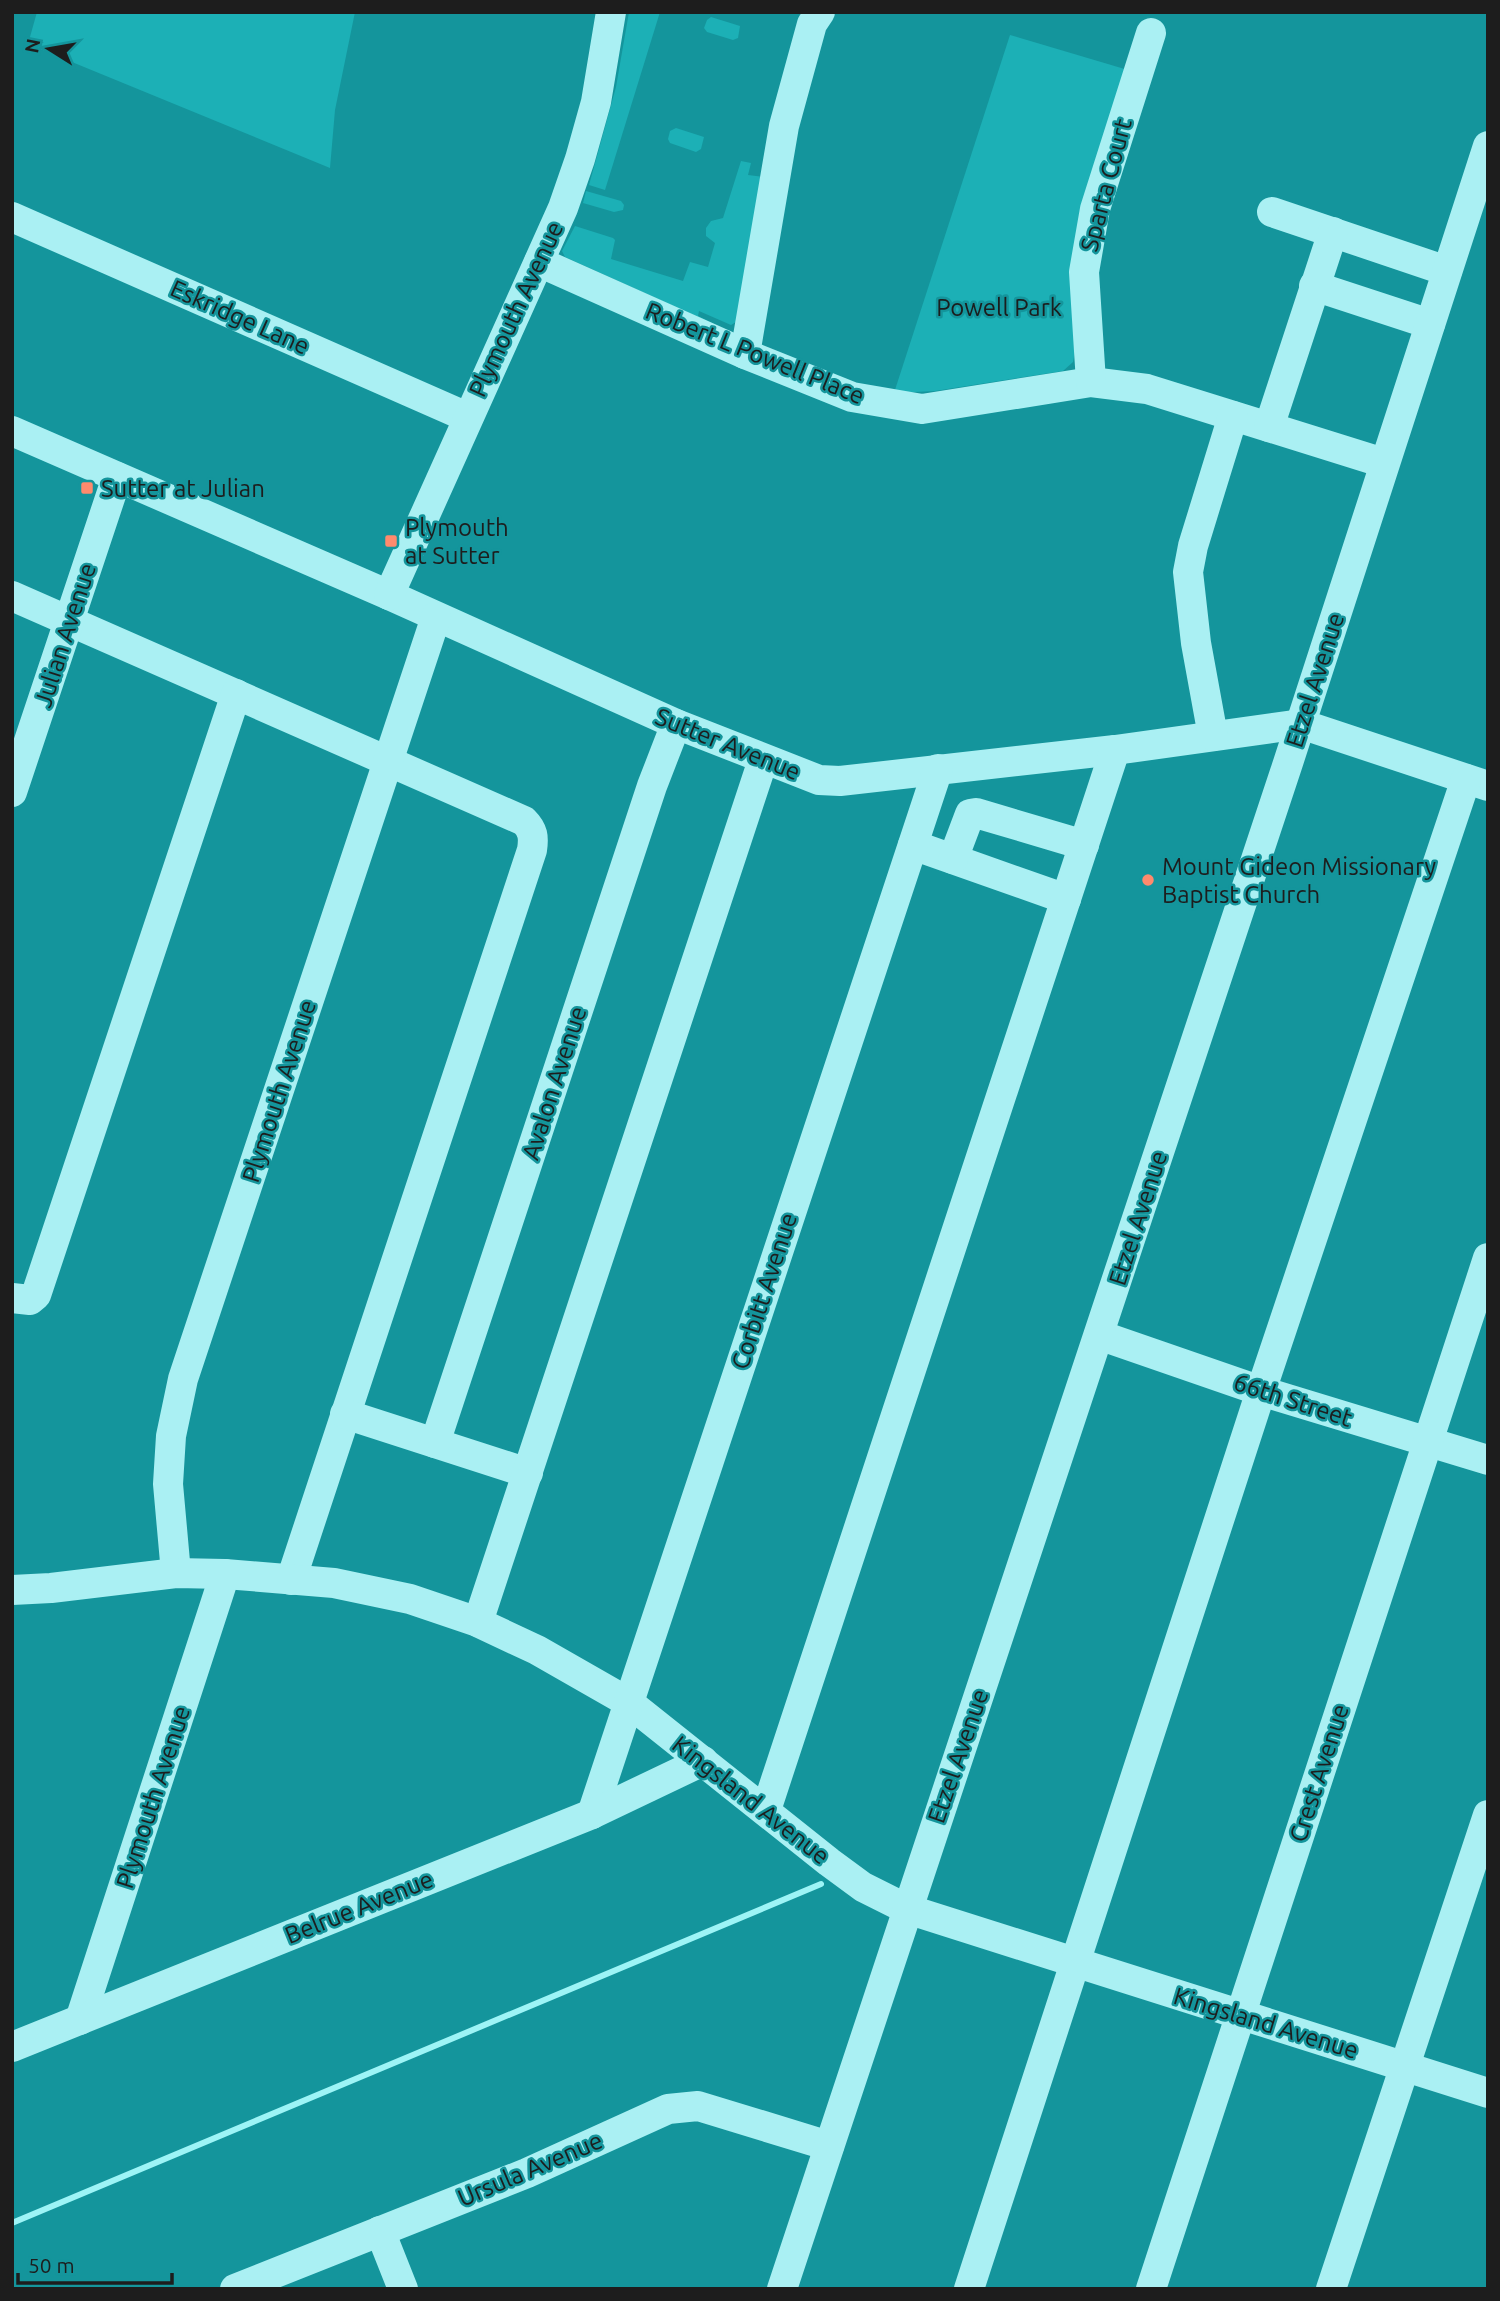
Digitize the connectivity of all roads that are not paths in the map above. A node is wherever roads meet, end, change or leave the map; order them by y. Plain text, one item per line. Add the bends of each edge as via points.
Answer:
1 (611, 12) edge
2 (820, 12) edge
3 (1151, 33) dead end
4 (1487, 149) edge
5 (1272, 212) dead end
6 (12, 217) edge
7 (1333, 232) junction
8 (539, 262) junction
9 (1447, 271) junction
10 (1314, 286) junction
11 (1430, 324) junction
12 (745, 354) junction
13 (1091, 382) junction
14 (1233, 416) junction
15 (467, 417) junction
16 (1269, 427) junction
17 (12, 431) edge
18 (1384, 463) junction
19 (117, 477) junction
20 (389, 595) junction
21 (12, 596) edge
22 (436, 617) junction
23 (69, 621) junction
24 (236, 694) junction
25 (676, 724) junction
26 (1301, 724) junction
27 (1213, 736) junction
28 (1115, 750) junction
29 (389, 760) junction
30 (763, 760) junction
31 (938, 769) junction
32 (1477, 782) edge
33 (12, 792) edge
34 (913, 845) junction
35 (1084, 845) junction
36 (953, 859) junction
37 (1066, 899) junction
38 (1488, 1258) edge
39 (12, 1297) edge
40 (1099, 1335) junction
41 (1261, 1391) junction
42 (345, 1414) junction
43 (435, 1443) junction
44 (1426, 1443) junction
45 (1488, 1460) edge
46 (528, 1473) junction
47 (176, 1573) junction
48 (225, 1574) junction
49 (291, 1580) junction
50 (12, 1590) edge
51 (478, 1622) junction
52 (628, 1702) junction
53 (703, 1762) junction
54 (766, 1810) junction
55 (592, 1814) junction
56 (1488, 1815) edge
57 (907, 1909) junction
58 (1074, 1962) junction
59 (1240, 2015) junction
60 (80, 2020) junction
61 (12, 2047) edge
62 (1405, 2067) junction
63 (1488, 2093) edge
64 (829, 2146) junction
65 (380, 2231) junction
66 (234, 2289) edge
67 (403, 2289) edge
68 (782, 2289) edge
69 (969, 2289) edge
70 (1151, 2289) edge
71 (1331, 2289) edge

1 - 8 street, Plymouth Avenue via 596,102 580,159
2 - 12 street via 812,24 784,126
3 - 13 street, Sparta Court via 1095,209 1086,259
4 - 9 street, Etzel Avenue
5 - 7 street
6 - 15 street, Eskridge Lane
7 - 9 street
7 - 10 street
8 - 12 street, Robert L Powell Place
8 - 15 street, Plymouth Avenue
9 - 11 street, Etzel Avenue
10 - 11 street
10 - 16 street
11 - 18 street, Etzel Avenue
12 - 13 street, Robert L Powell Place via 852,397 922,409
13 - 14 street, Robert L Powell Place via 1147,389
14 - 16 street, Robert L Powell Place
14 - 27 street via 1188,572
15 - 20 street, Plymouth Avenue
16 - 18 street, Robert L Powell Place
17 - 19 street, Sutter Avenue
18 - 26 street, Etzel Avenue
19 - 20 street, Sutter Avenue
19 - 23 street, Julian Avenue
20 - 22 street, Sutter Avenue
21 - 23 street
22 - 25 street, Sutter Avenue
22 - 29 street, Plymouth Avenue
23 - 24 street
23 - 33 street, Julian Avenue
24 - 29 street
24 - 39 street via 36,1295 30,1300
25 - 30 street, Sutter Avenue
25 - 43 street, Avalon Avenue
26 - 27 street, Sutter Avenue
26 - 32 street, Sutter Avenue
26 - 40 street, Etzel Avenue
27 - 28 street, Sutter Avenue
28 - 31 street, Sutter Avenue
28 - 35 street
29 - 42 street via 524,821 534,839
29 - 47 street, Plymouth Avenue via 183,1379 171,1436 168,1484
30 - 31 street, Sutter Avenue via 819,780 840,782
30 - 46 street
31 - 34 street, Corbitt Avenue
32 - 41 street
34 - 36 street
34 - 52 street, Corbitt Avenue
35 - 36 street via 976,813 970,814
35 - 37 street
36 - 37 street
37 - 54 street
38 - 44 street, Crest Avenue
40 - 41 street, 66th Street
40 - 57 street, Etzel Avenue
41 - 44 street, 66th Street
41 - 58 street
42 - 43 street
42 - 49 street
43 - 46 street
44 - 45 street, 66th Street
44 - 59 street, Crest Avenue
46 - 51 street
47 - 48 street, Kingsland Avenue
47 - 50 street, Kingsland Avenue
48 - 49 street, Kingsland Avenue
48 - 60 street, Plymouth Avenue
49 - 51 street, Kingsland Avenue via 334,1583 410,1600
51 - 52 street, Kingsland Avenue
52 - 53 street, Kingsland Avenue
52 - 55 street, Corbitt Avenue
53 - 54 street, Kingsland Avenue
53 - 55 street, Belrue Avenue
54 - 57 street, Kingsland Avenue via 863,1887
55 - 60 street, Belrue Avenue
56 - 62 street
57 - 58 street, Kingsland Avenue
57 - 64 street, Etzel Avenue
58 - 59 street, Kingsland Avenue
58 - 69 street
59 - 62 street, Kingsland Avenue
59 - 70 street, Crest Avenue
60 - 61 street, Belrue Avenue
62 - 63 street, Kingsland Avenue
62 - 71 street
64 - 65 street, Ursula Avenue via 698,2106 668,2109 527,2173
64 - 68 street, Etzel Avenue
65 - 66 street, Ursula Avenue
65 - 67 street

